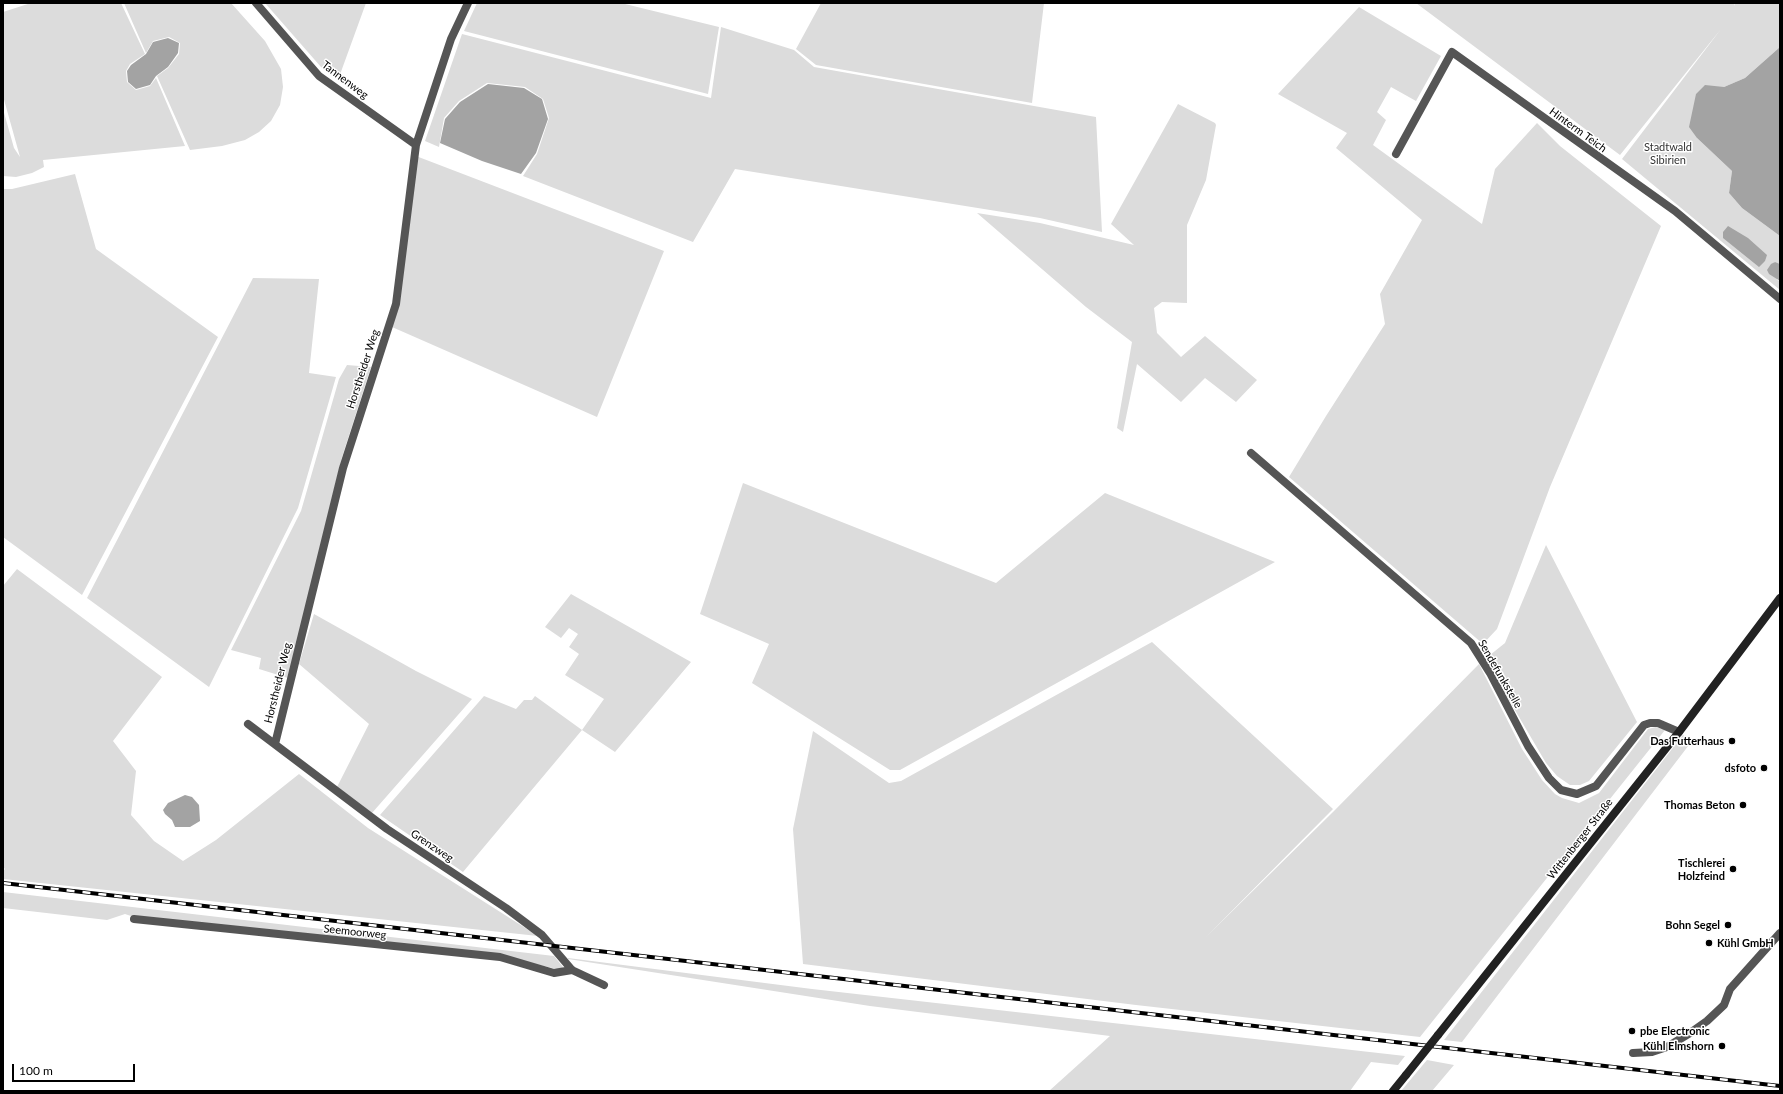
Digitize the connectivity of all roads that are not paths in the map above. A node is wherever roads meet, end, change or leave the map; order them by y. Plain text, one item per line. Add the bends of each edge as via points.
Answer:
1 (256, 3) edge
2 (468, 3) edge
3 (416, 145) junction
4 (1396, 154) dead end
5 (1780, 299) edge
6 (1251, 453) dead end
7 (1780, 598) edge
8 (248, 724) dead end
9 (1679, 732) junction
10 (275, 744) junction
11 (134, 919) dead end
12 (1780, 933) edge
13 (572, 970) junction
14 (604, 986) dead end
15 (1633, 1053) dead end
16 (1393, 1091) edge

1 - 3 street, Tannenweg via 319,76
2 - 3 street, Horstheider Weg via 450,39
3 - 10 street, Horstheider Weg via 396,304 343,468
4 - 5 street, Hinterm Teich via 1452,52 1675,211
6 - 9 street, Sendefunkstelle via 1471,643 1490,673 1528,746 1549,778 1561,790 1577,794 1596,786 1644,725 1658,723
7 - 9 main road, Wittenberger Straße
8 - 10 street, Grenzweg
9 - 16 main road, Wittenberger Straße, bridge
10 - 13 street, Grenzweg via 387,829 542,935
11 - 13 street, Seemoorweg via 500,957 554,973
12 - 15 street via 1730,989 1724,1005 1707,1021 1667,1046 1652,1052
13 - 14 street, Grenzweg

